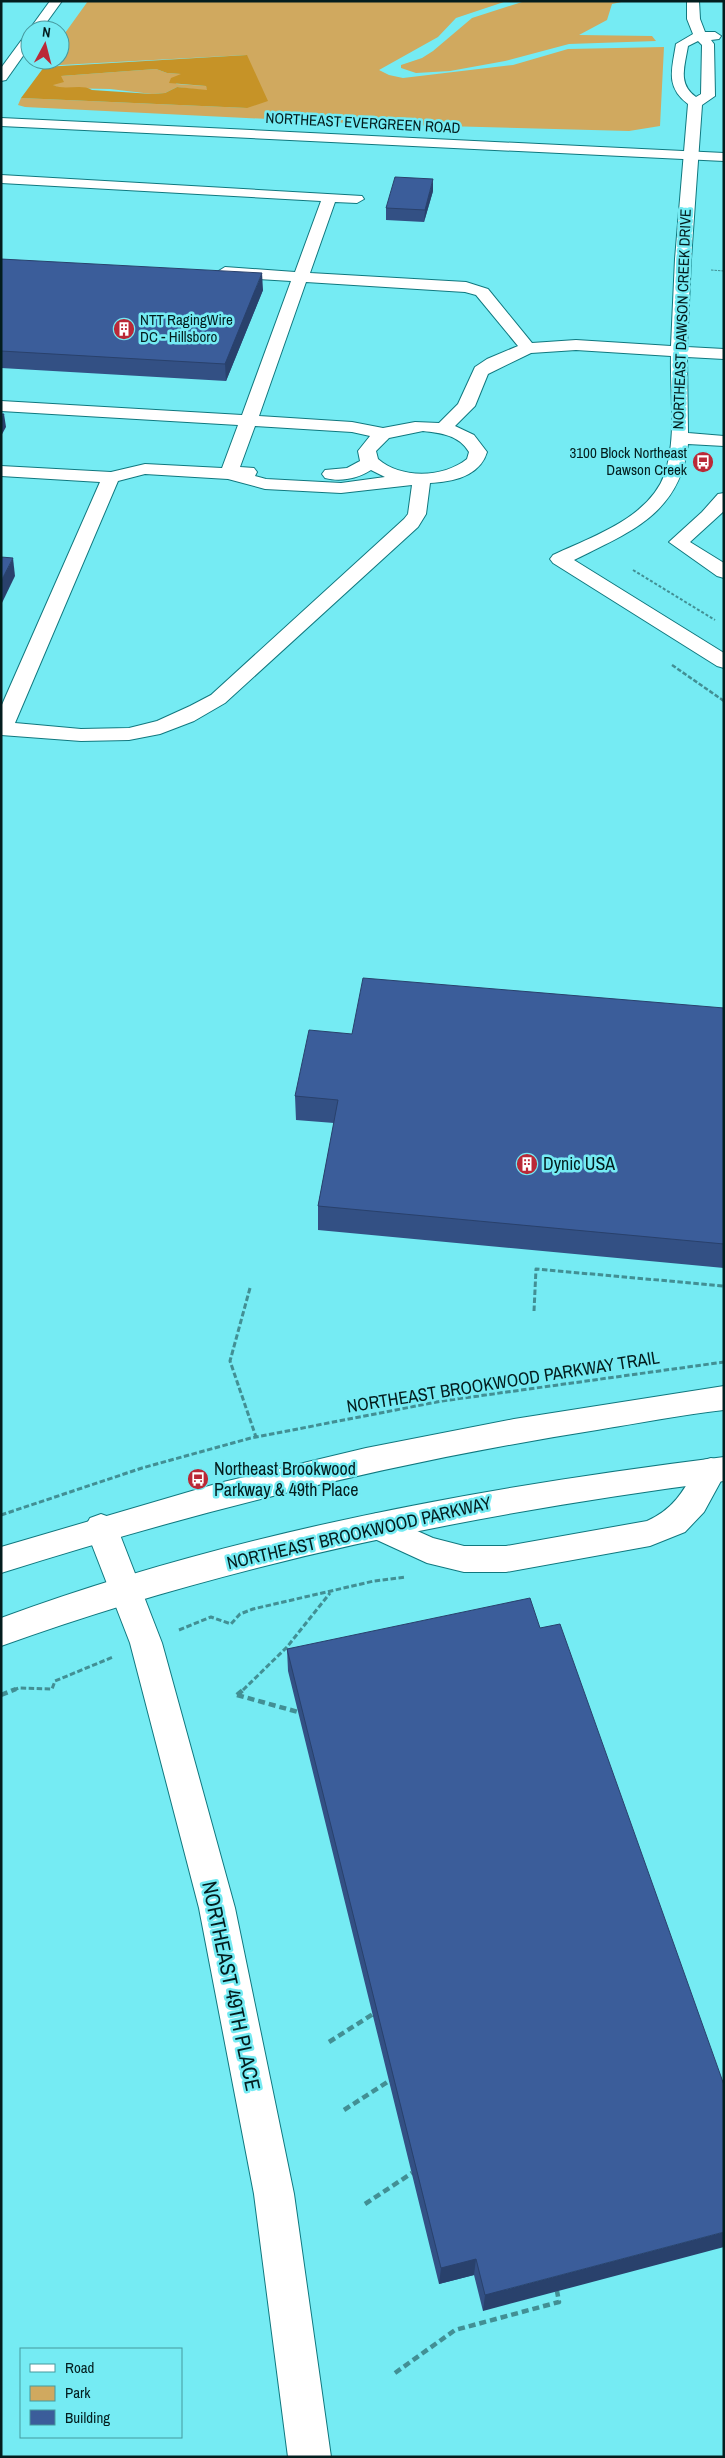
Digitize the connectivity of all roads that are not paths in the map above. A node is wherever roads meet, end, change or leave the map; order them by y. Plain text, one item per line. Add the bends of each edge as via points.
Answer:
1 (56, 1) edge
2 (693, 1) edge
3 (42, 20) edge
4 (724, 35) edge
5 (699, 36) junction
6 (20, 50) edge
7 (678, 62) junction
8 (709, 63) junction
9 (3, 72) edge
10 (695, 103) junction
11 (1, 122) edge
12 (690, 155) junction
13 (724, 157) edge
14 (1, 179) edge
15 (328, 198) junction
16 (357, 199) dead end
17 (210, 271) edge
18 (301, 276) junction
19 (528, 348) junction
20 (679, 352) junction
21 (724, 354) edge
22 (1, 406) edge
23 (249, 420) junction
24 (443, 428) junction
25 (384, 433) junction
26 (678, 438) junction
27 (724, 441) edge
28 (371, 461) junction
29 (1, 471) edge
30 (229, 474) junction
31 (112, 478) junction
32 (422, 478) junction
33 (724, 498) edge
34 (724, 572) edge
35 (724, 662) edge
36 (2, 728) edge
37 (724, 1398) edge
38 (717, 1469) edge
39 (377, 1526) junction
40 (101, 1527) junction
41 (1, 1560) edge
42 (125, 1589) junction
43 (1, 1632) edge
44 (310, 2457) edge

1 - 3 street
2 - 5 street via 692,14
4 - 5 street
5 - 7 street via 682,44
5 - 8 street via 708,44
6 - 9 street
7 - 8 street
7 - 10 street via 679,90
8 - 10 street via 708,96
10 - 12 street, NORTHEAST DAWSON CREEK DRIVE
11 - 12 street, NORTHEAST EVERGREEN ROAD
12 - 13 street, NORTHEAST EVERGREEN ROAD
12 - 20 street, NORTHEAST DAWSON CREEK DRIVE
14 - 15 street
15 - 16 street
15 - 18 street
17 - 18 street
18 - 19 street via 466,287 482,292
18 - 23 street
19 - 20 street via 576,345
19 - 24 street via 481,371 466,406
20 - 21 street
20 - 26 street, NORTHEAST DAWSON CREEK DRIVE
22 - 23 street
23 - 25 street via 352,427
23 - 30 street
24 - 25 street via 409,427
24 - 32 street via 473,442 478,452 474,462 462,471
25 - 28 street via 371,441 367,451
26 - 27 street
26 - 35 street, NORTHEAST DAWSON CREEK DRIVE via 674,474 668,488 655,503 639,518 560,559
28 - 30 street via 361,470 347,475 268,471
28 - 32 street via 382,470
29 - 31 street
30 - 31 street via 144,469
30 - 32 street via 265,484 341,488
31 - 36 street
32 - 36 street via 417,514 411,522 218,699 185,718 130,734 72,734
33 - 34 street via 703,523 678,542
37 - 40 street via 499,1432 190,1502
38 - 39 street, NORTHEAST BROOKWOOD PARKWAY via 517,1498
38 - 39 street via 693,1504 674,1523 650,1533 506,1559 464,1559 427,1550
39 - 42 street, NORTHEAST BROOKWOOD PARKWAY
40 - 41 street
40 - 42 street, NORTHEAST 49TH PLACE
42 - 43 street, NORTHEAST BROOKWOOD PARKWAY
42 - 44 street, NORTHEAST 49TH PLACE via 146,1643 217,1908 274,2194

